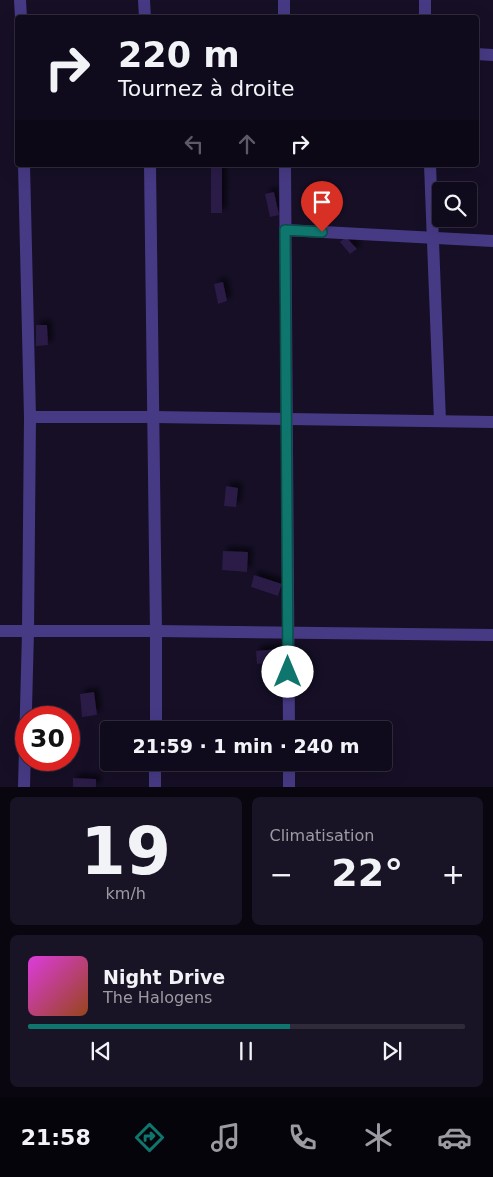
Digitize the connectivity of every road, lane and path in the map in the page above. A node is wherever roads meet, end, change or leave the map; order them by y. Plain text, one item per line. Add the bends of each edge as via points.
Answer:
1 (20, 0) edge
2 (144, 0) edge
3 (284, 0) edge
4 (425, 0) edge
5 (21, 15) edge
6 (145, 15) edge
7 (284, 15) edge
8 (425, 15) edge
9 (479, 54) edge
10 (493, 55) edge
11 (24, 167) edge
12 (150, 167) edge
13 (285, 167) edge
14 (430, 167) edge
15 (285, 230) junction
16 (433, 238) junction
17 (493, 241) edge
18 (30, 417) junction
19 (153, 417) junction
20 (287, 419) junction
21 (440, 421) junction
22 (493, 422) edge
23 (0, 631) edge
24 (28, 631) junction
25 (156, 631) junction
26 (288, 633) junction
27 (493, 635) edge
28 (156, 721) edge
29 (289, 721) edge
30 (155, 771) edge
31 (289, 771) edge
32 (24, 787) edge
33 (155, 787) edge
34 (289, 787) edge

1 - 5 street
2 - 6 street
3 - 7 street
4 - 8 street
9 - 10 street
11 - 18 street
12 - 19 street
13 - 15 street
14 - 16 street
15 - 16 street
15 - 20 street
16 - 17 street
16 - 21 street
18 - 19 street
18 - 24 street
19 - 20 street
19 - 25 street
20 - 21 street
20 - 26 street
21 - 22 street
23 - 24 street
24 - 25 street
24 - 32 street
25 - 26 street
25 - 28 street
26 - 27 street
26 - 29 street
30 - 33 street
31 - 34 street

